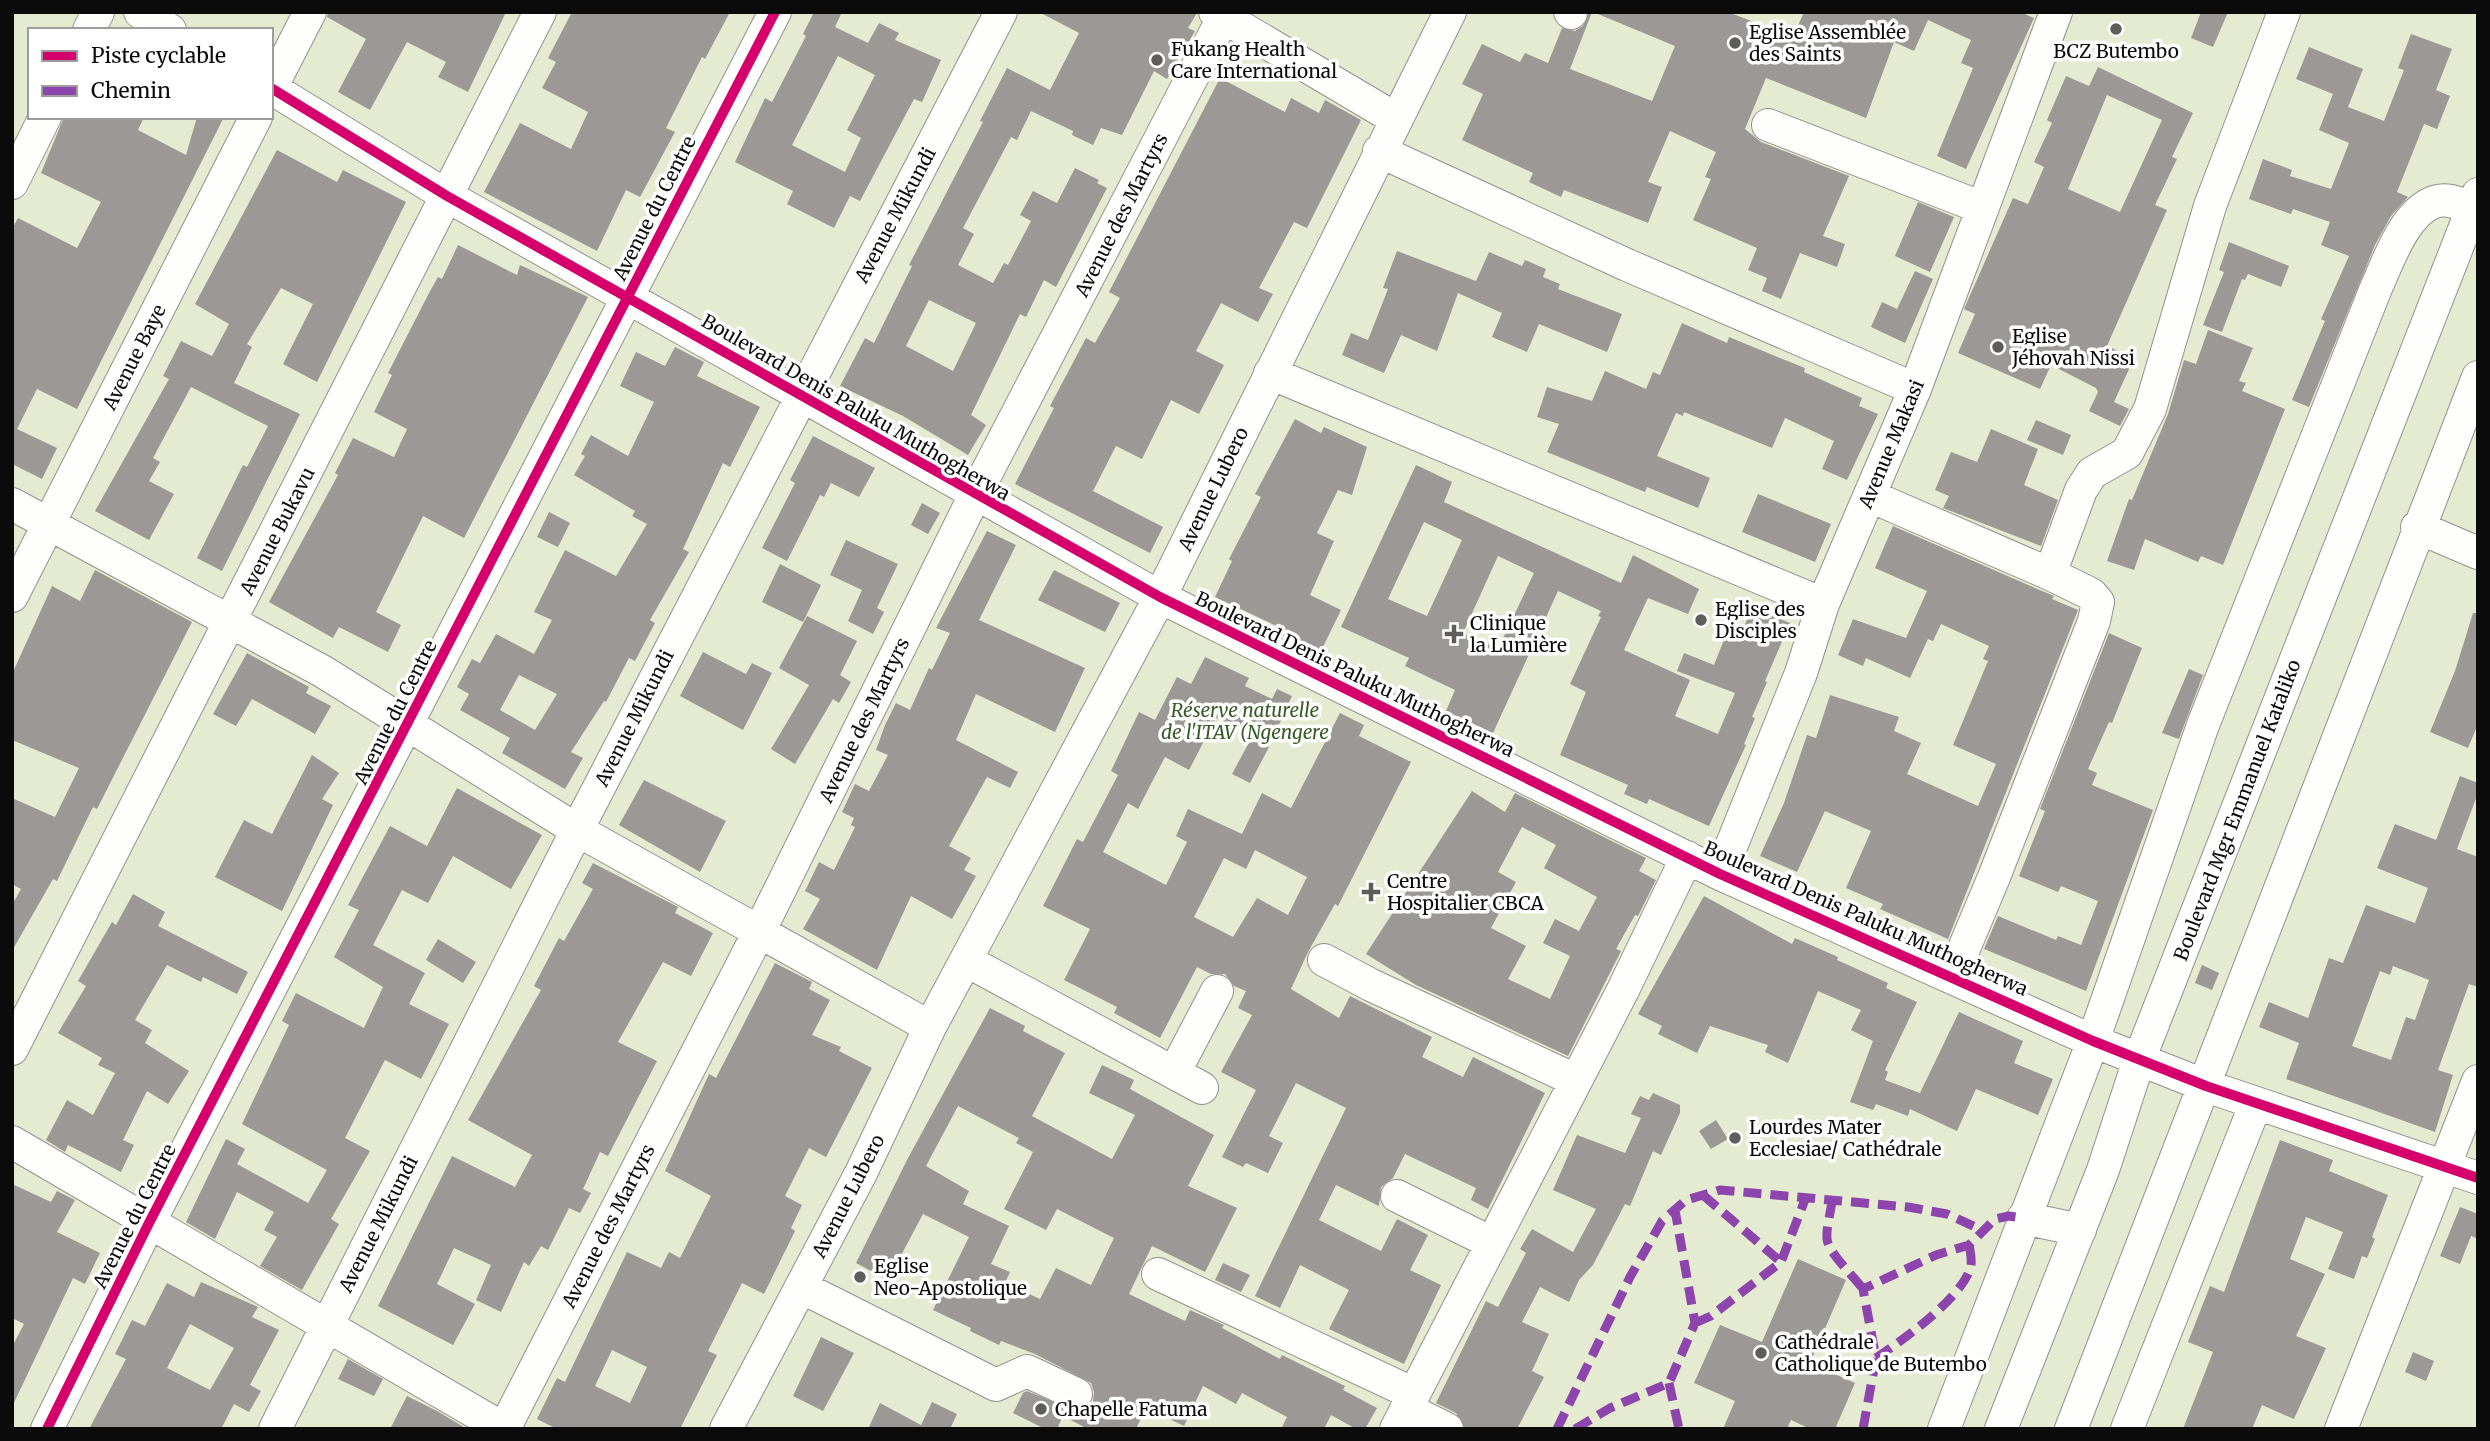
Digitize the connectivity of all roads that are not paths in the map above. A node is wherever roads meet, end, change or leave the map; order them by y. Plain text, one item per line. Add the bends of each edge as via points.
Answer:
1 (98, 12) edge
2 (140, 12) edge
3 (310, 12) edge
4 (540, 12) edge
5 (775, 12) edge
6 (1001, 12) edge
7 (1450, 12) edge
8 (2056, 12) edge
9 (2284, 12) edge
10 (1221, 14) edge
11 (90, 28) edge
12 (167, 28) edge
13 (273, 84) edge
14 (273, 89) edge
15 (44, 119) edge
16 (255, 119) edge
17 (1396, 119) junction
18 (1768, 125) dead end
19 (1379, 151) junction
20 (12, 183) edge
21 (447, 195) junction
22 (2475, 201) edge
23 (1983, 208) junction
24 (628, 297) junction
25 (1270, 373) junction
26 (2478, 377) edge
27 (1915, 389) junction
28 (801, 394) junction
29 (975, 495) junction
30 (1870, 496) junction
31 (12, 504) edge
32 (49, 523) junction
33 (2417, 527) junction
34 (2478, 553) edge
35 (2050, 574) junction
36 (12, 596) edge
37 (1160, 597) junction
38 (1824, 604) junction
39 (231, 619) junction
40 (409, 726) junction
41 (576, 830) junction
42 (1687, 857) junction
43 (1720, 874) junction
44 (758, 933) junction
45 (1324, 960) dead end
46 (967, 961) junction
47 (1951, 977) junction
48 (1217, 991) dead end
49 (930, 1027) junction
50 (2093, 1041) junction
51 (12, 1049) edge
52 (2139, 1060) junction
53 (1174, 1073) junction
54 (1575, 1080) junction
55 (2478, 1081) edge
56 (2206, 1086) junction
57 (1202, 1088) dead end
58 (2256, 1103) junction
59 (12, 1142) edge
60 (2445, 1167) junction
61 (2478, 1178) edge
62 (1397, 1196) dead end
63 (2023, 1218) junction
64 (149, 1223) junction
65 (2080, 1230) junction
66 (1490, 1242) junction
67 (1158, 1274) dead end
68 (801, 1287) junction
69 (326, 1324) junction
70 (1076, 1394) dead end
71 (1405, 1410) edge
72 (47, 1429) edge
73 (275, 1429) edge
74 (504, 1429) edge
75 (726, 1429) edge
76 (1447, 1429) edge
77 (1944, 1429) edge
78 (2001, 1429) edge
79 (2071, 1429) edge
80 (2127, 1429) edge
81 (2341, 1429) edge

1 - 11 street
2 - 12 street
3 - 13 street
4 - 21 street, Avenue Bukavu
5 - 24 street, Avenue du Centre
6 - 28 street, Avenue Mikundi
7 - 17 street, Avenue Lubero
8 - 23 street, Avenue Makasi
9 - 35 street via 2210,205 2150,409 2127,453 2092,473 2081,490
10 - 17 street
10 - 29 street, Avenue des Martyrs
14 - 21 street, Boulevard Denis Paluku Muthogherwa
15 - 20 street
16 - 32 street, Avenue Baye
17 - 19 street, Avenue Lubero
18 - 23 street
19 - 25 street, Avenue Lubero
19 - 27 street
21 - 24 street, Boulevard Denis Paluku Muthogherwa
21 - 39 street, Avenue Bukavu
22 - 50 street via 2434,202 2418,215 2403,230 2376,288 2203,724
22 - 52 street, Boulevard Mgr Emmanuel Kataliko
23 - 27 street, Avenue Makasi
24 - 28 street, Boulevard Denis Paluku Muthogherwa
24 - 40 street, Avenue du Centre
25 - 37 street, Avenue Lubero
25 - 38 street
26 - 33 street
27 - 30 street, Avenue Makasi
28 - 29 street, Boulevard Denis Paluku Muthogherwa
28 - 41 street, Avenue Mikundi
29 - 37 street, Boulevard Denis Paluku Muthogherwa
29 - 44 street, Avenue des Martyrs
30 - 35 street
30 - 38 street, Avenue Makasi
31 - 32 street
32 - 36 street, Avenue Baye
32 - 39 street
33 - 34 street
33 - 56 street
35 - 47 street via 2091,594 2098,602 2094,621
37 - 42 street, Boulevard Denis Paluku Muthogherwa
37 - 46 street, Avenue Lubero
38 - 43 street, Avenue Makasi via 1797,684
39 - 40 street
39 - 51 street, Avenue Bukavu
40 - 41 street
40 - 64 street, Avenue du Centre
41 - 44 street
41 - 69 street, Avenue Mikundi
42 - 43 street, Boulevard Denis Paluku Muthogherwa
42 - 54 street
43 - 47 street, Boulevard Denis Paluku Muthogherwa
44 - 49 street
44 - 74 street, Avenue des Martyrs
45 - 54 street
46 - 49 street, Avenue Lubero
46 - 53 street
47 - 50 street, Boulevard Denis Paluku Muthogherwa
48 - 53 street
49 - 68 street, Avenue Lubero
50 - 52 street, Boulevard Denis Paluku Muthogherwa
50 - 63 street
52 - 56 street, Boulevard Denis Paluku Muthogherwa
52 - 65 street, Boulevard Mgr Emmanuel Kataliko
53 - 57 street
54 - 66 street
55 - 60 street
56 - 58 street, Boulevard Denis Paluku Muthogherwa
56 - 79 street
58 - 60 street, Boulevard Denis Paluku Muthogherwa
58 - 80 street
59 - 64 street
60 - 61 street, Boulevard Denis Paluku Muthogherwa
60 - 81 street
62 - 66 street
63 - 65 street
63 - 77 street
64 - 69 street
64 - 72 street, Avenue du Centre
65 - 78 street, Boulevard Mgr Emmanuel Kataliko
66 - 71 street
67 - 71 street
68 - 70 street via 996,1385 1027,1371
68 - 75 street, Avenue Lubero
69 - 73 street, Avenue Mikundi
69 - 74 street
71 - 76 street

